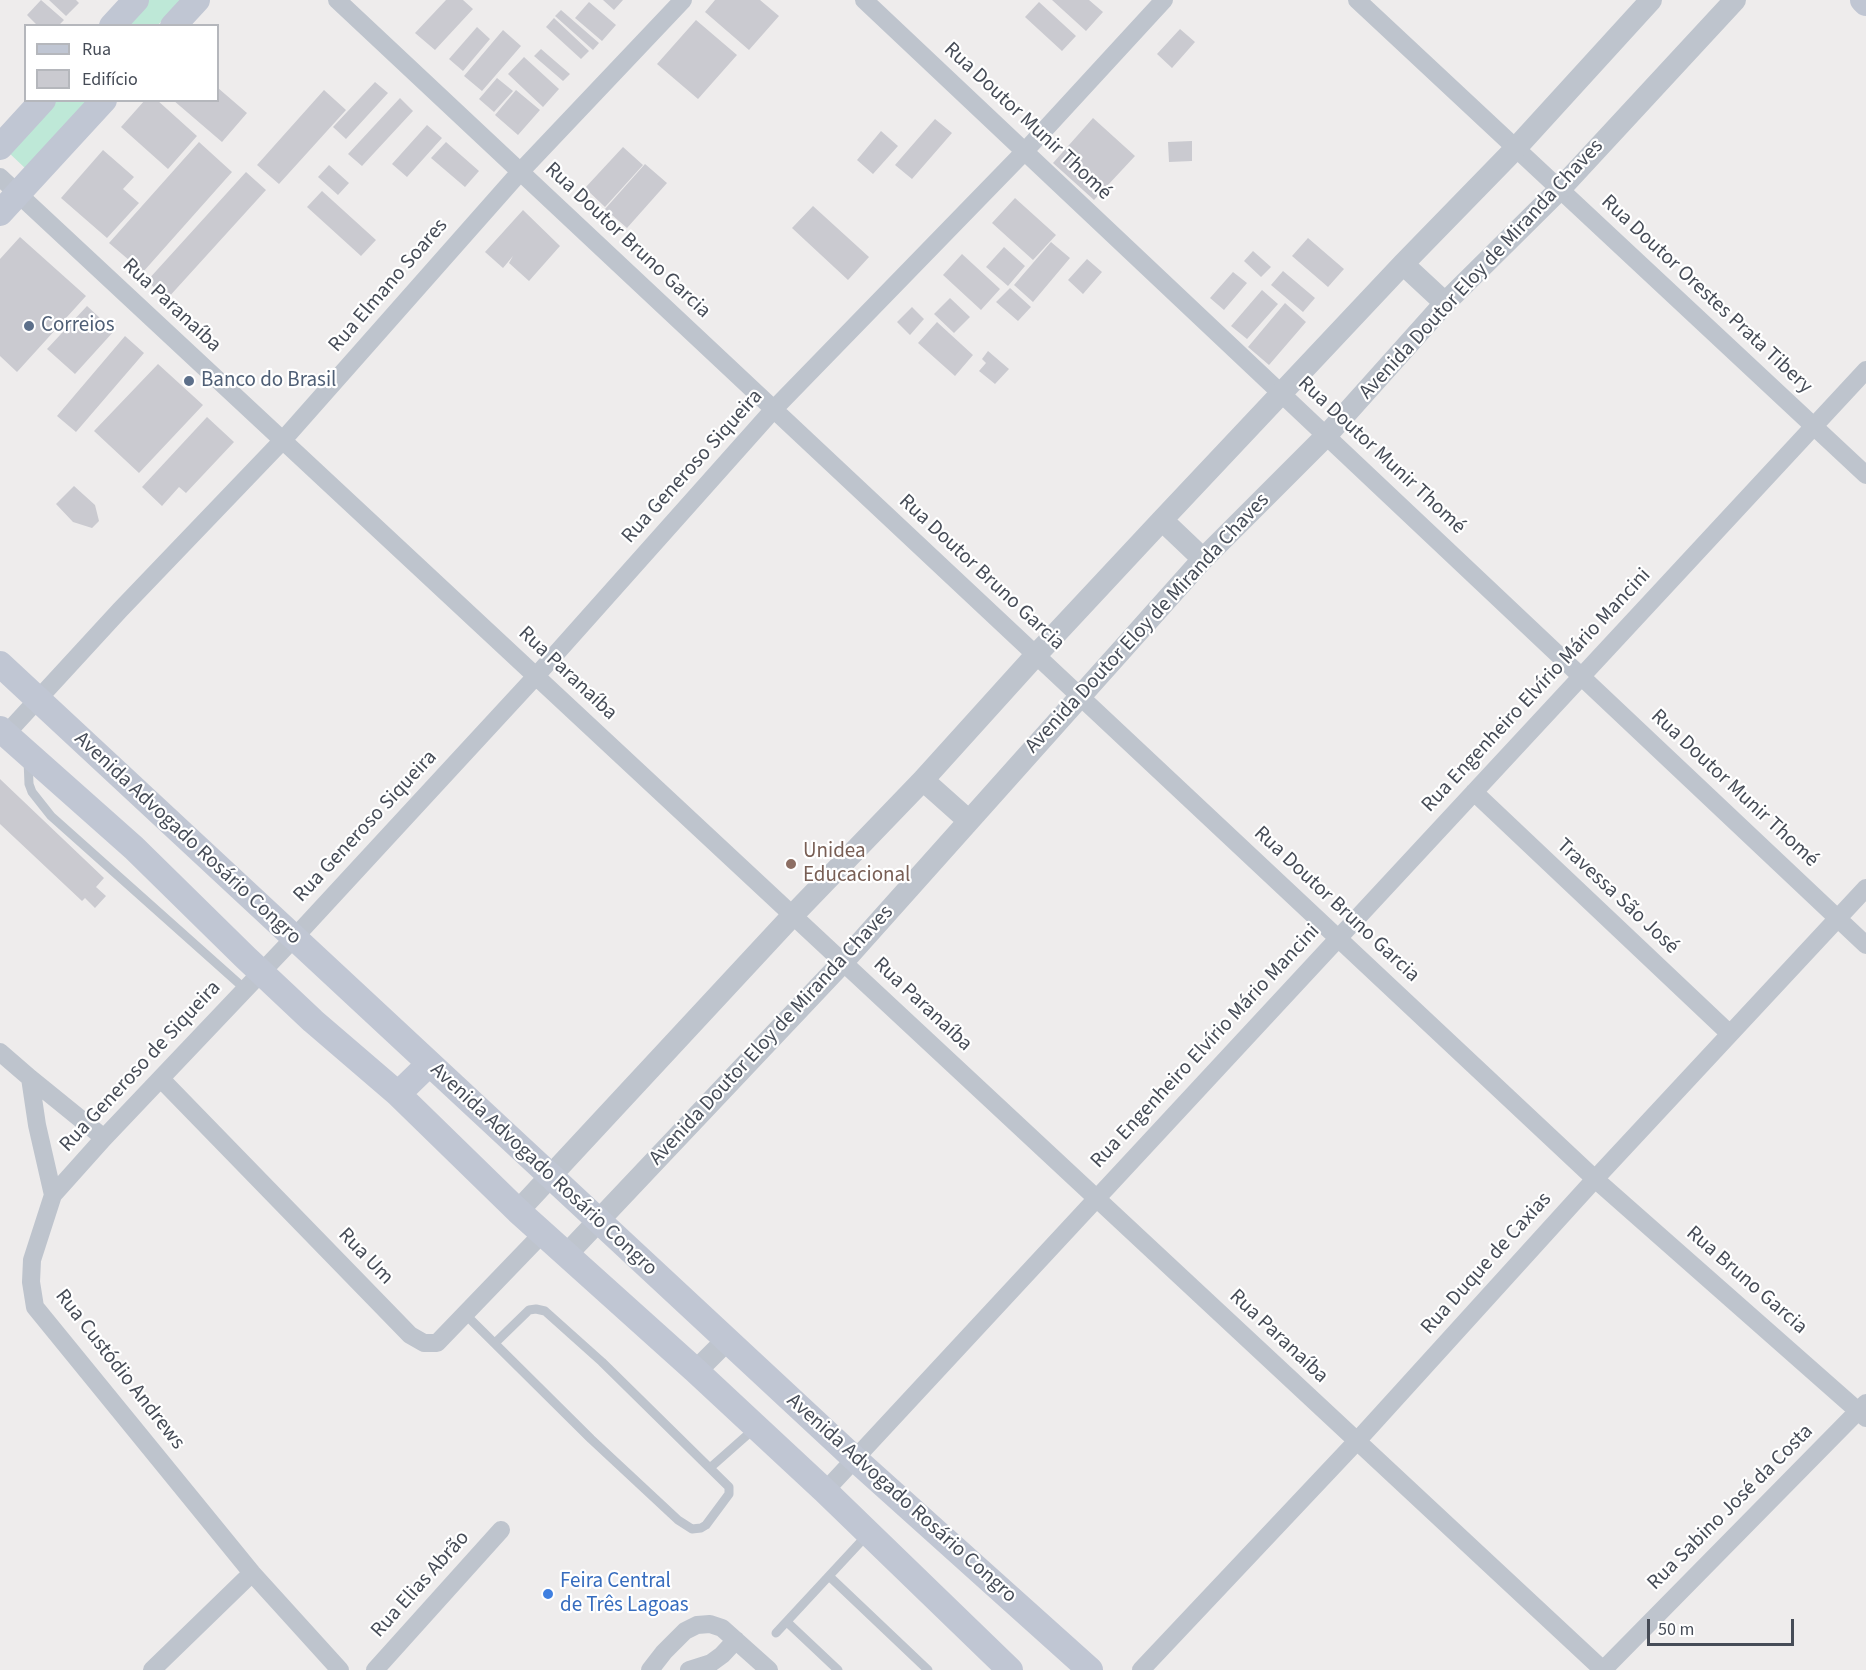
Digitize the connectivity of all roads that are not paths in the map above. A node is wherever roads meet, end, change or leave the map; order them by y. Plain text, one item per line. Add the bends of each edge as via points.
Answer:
1 (135, 0) edge
2 (197, 0) edge
3 (337, 0) edge
4 (683, 0) edge
5 (864, 0) edge
6 (1164, 0) edge
7 (1357, 0) edge
8 (1651, 0) edge
9 (1735, 0) edge
10 (114, 24) edge
11 (175, 24) edge
12 (41, 102) edge
13 (102, 102) edge
14 (0, 147) edge
15 (1516, 148) junction
16 (1025, 151) junction
17 (520, 172) junction
18 (9, 185) edge
19 (1560, 189) junction
20 (0, 213) edge
21 (1402, 264) junction
22 (1446, 303) junction
23 (1866, 370) edge
24 (1282, 393) junction
25 (774, 409) junction
26 (1814, 427) junction
27 (1326, 436) junction
28 (283, 440) junction
29 (1866, 475) edge
30 (1162, 520) junction
31 (1203, 559) junction
32 (1036, 655) junction
33 (0, 664) edge
34 (536, 676) junction
35 (1582, 676) junction
36 (1080, 696) junction
37 (38, 700) junction
38 (3, 731) edge
39 (28, 755) junction
40 (923, 780) junction
41 (1474, 792) junction
42 (162, 816) junction
43 (969, 821) junction
44 (134, 848) junction
45 (1866, 888) edge
46 (793, 915) junction
47 (1838, 918) junction
48 (294, 938) junction
49 (1339, 938) junction
50 (1866, 945) edge
51 (843, 962) junction
52 (262, 971) junction
53 (244, 989) junction
54 (1730, 1034) junction
55 (0, 1052) edge
56 (429, 1064) junction
57 (30, 1078) junction
58 (161, 1079) junction
59 (398, 1094) junction
60 (104, 1138) junction
61 (551, 1177) junction
62 (1595, 1179) junction
63 (53, 1196) junction
64 (1097, 1199) junction
65 (518, 1211) junction
66 (598, 1220) junction
67 (543, 1233) junction
68 (567, 1254) junction
69 (465, 1314) junction
70 (727, 1340) junction
71 (495, 1343) junction
72 (696, 1371) junction
73 (1864, 1411) edge
74 (756, 1427) junction
75 (1357, 1441) junction
76 (855, 1459) junction
77 (711, 1467) junction
78 (825, 1491) junction
79 (501, 1530) dead end
80 (869, 1534) junction
81 (252, 1573) junction
82 (830, 1577) junction
83 (787, 1622) junction
84 (776, 1633) dead end
85 (736, 1640) junction
86 (152, 1670) edge
87 (340, 1670) edge
88 (375, 1670) edge
89 (650, 1670) edge
90 (689, 1670) edge
91 (770, 1670) edge
92 (838, 1670) edge
93 (928, 1670) edge
94 (1010, 1670) edge
95 (1090, 1670) edge
96 (1141, 1670) edge
97 (1603, 1670) edge

1 - 10 main road
2 - 11 main road
3 - 17 street, Rua Doutor Bruno Garcia
4 - 17 street, Rua Elmano Soares
5 - 16 street, Rua Doutor Munir Thomé
6 - 16 street, Rua Generoso Siqueira
7 - 15 street, Rua Doutor Orestes Prata Tibery
8 - 15 street
9 - 19 street, Avenida Doutor Eloy de Miranda Chaves
12 - 14 main road
13 - 18 main road
15 - 19 street, Rua Doutor Orestes Prata Tibery
15 - 21 street
16 - 24 street, Rua Doutor Munir Thomé
16 - 25 street, Rua Generoso Siqueira
17 - 25 street, Rua Doutor Bruno Garcia
17 - 28 street, Rua Elmano Soares
18 - 20 main road
18 - 28 street, Rua Paranaíba
19 - 22 street, Avenida Doutor Eloy de Miranda Chaves
19 - 26 street, Rua Doutor Orestes Prata Tibery
21 - 22 street
21 - 24 street
22 - 27 street, Avenida Doutor Eloy de Miranda Chaves
23 - 26 street, Rua Engenheiro Elvírio Mário Mancini
24 - 27 street, Rua Doutor Munir Thomé
24 - 30 street
25 - 32 street, Rua Doutor Bruno Garcia
25 - 34 street, Rua Generoso Siqueira
26 - 29 street, Rua Doutor Orestes Prata Tibery
26 - 35 street, Rua Engenheiro Elvírio Mário Mancini
27 - 31 street, Avenida Doutor Eloy de Miranda Chaves
27 - 35 street, Rua Doutor Munir Thomé
28 - 34 street, Rua Paranaíba
28 - 37 street, Rua Elmano Soares
30 - 31 street
30 - 32 street
31 - 36 street, Avenida Doutor Eloy de Miranda Chaves
32 - 36 street, Rua Doutor Bruno Garcia
32 - 40 street
33 - 37 main road, Avenida Advogado Rosário Congro
34 - 46 street, Rua Paranaíba
34 - 48 street, Rua Generoso Siqueira
35 - 41 street, Rua Engenheiro Elvírio Mário Mancini
35 - 47 street, Rua Doutor Munir Thomé
36 - 43 street, Avenida Doutor Eloy de Miranda Chaves
36 - 49 street, Rua Doutor Bruno Garcia
37 - 38 street, Rua Elmano Soares
37 - 42 main road, Avenida Advogado Rosário Congro
38 - 39 main road, Avenida Advogado Rosário Congro
39 - 44 main road, Avenida Advogado Rosário Congro
39 - 53 lane via 32,792 51,816
40 - 43 street
40 - 46 street
41 - 49 street, Rua Engenheiro Elvírio Mário Mancini
41 - 54 street, Travessa São José
42 - 44 main road
42 - 48 main road, Avenida Advogado Rosário Congro
43 - 51 street, Avenida Doutor Eloy de Miranda Chaves
44 - 52 main road, Avenida Advogado Rosário Congro
45 - 47 street, Rua Duque de Caxias
46 - 51 street, Rua Paranaíba
46 - 61 street
47 - 50 street, Rua Doutor Munir Thomé
47 - 54 street, Rua Duque de Caxias
48 - 52 street, Rua Generoso Siqueira
48 - 56 main road, Avenida Advogado Rosário Congro
49 - 62 street, Rua Doutor Bruno Garcia
49 - 64 street, Rua Engenheiro Elvírio Mário Mancini
51 - 64 street, Rua Paranaíba
51 - 66 street, Avenida Doutor Eloy de Miranda Chaves
52 - 53 street, Rua Generoso de Siqueira
52 - 59 main road, Avenida Advogado Rosário Congro
53 - 58 street, Rua Generoso de Siqueira
54 - 62 street, Rua Duque de Caxias
55 - 57 street
56 - 59 main road
56 - 61 main road, Avenida Advogado Rosário Congro
57 - 60 street
57 - 63 street
58 - 60 street, Rua Generoso de Siqueira
58 - 69 street, Rua Um via 410,1335 424,1343 437,1343
59 - 65 main road, Avenida Advogado Rosário Congro
60 - 63 street, Rua Generoso de Siqueira
61 - 65 street
61 - 66 main road, Avenida Advogado Rosário Congro
62 - 73 street, Rua Bruno Garcia
62 - 75 street, Rua Duque de Caxias
63 - 81 street, Rua Custódio Andrews via 32,1260 35,1307
64 - 75 street, Rua Paranaíba
64 - 76 street, Rua Engenheiro Elvírio Mário Mancini
65 - 67 main road, Avenida Advogado Rosário Congro
66 - 68 street, Avenida Doutor Eloy de Miranda Chaves
66 - 70 main road, Avenida Advogado Rosário Congro
67 - 68 main road, Avenida Advogado Rosário Congro
67 - 69 street, Rua Um
68 - 72 main road, Avenida Advogado Rosário Congro
69 - 71 lane
70 - 72 street
70 - 76 main road, Avenida Advogado Rosário Congro
71 - 77 lane via 529,1310 545,1311
71 - 77 lane via 591,1439 692,1529 706,1525 729,1494 729,1487
72 - 74 main road, Avenida Advogado Rosário Congro
73 - 97 street, Rua Sabino José da Costa
74 - 77 lane
74 - 78 main road, Avenida Advogado Rosário Congro
75 - 96 street, Rua Duque de Caxias
75 - 97 street, Rua Paranaíba
76 - 78 street, Rua Engenheiro Elvírio Mário Mancini
76 - 95 main road, Avenida Advogado Rosário Congro
78 - 80 main road, Avenida Advogado Rosário Congro
79 - 88 street, Rua Elias Abrão
80 - 82 lane
80 - 94 main road, Avenida Advogado Rosário Congro
81 - 86 street
81 - 87 street, Rua Custódio Andrews
82 - 83 lane
82 - 93 lane
83 - 84 lane
83 - 92 lane
85 - 89 street via 722,1628 697,1625 678,1638
85 - 90 street via 717,1659
85 - 91 street

